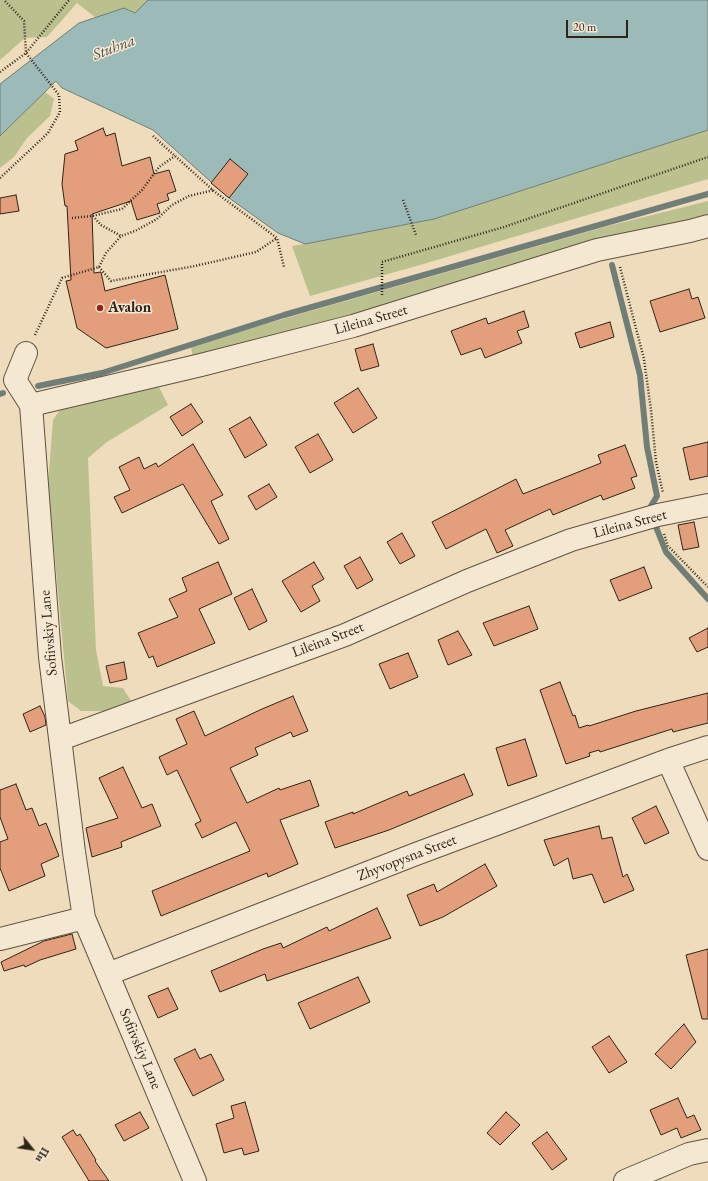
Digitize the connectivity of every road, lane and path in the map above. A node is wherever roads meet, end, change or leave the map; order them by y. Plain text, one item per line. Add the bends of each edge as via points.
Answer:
1 (4, 0) edge
2 (69, 0) edge
3 (26, 53) junction
4 (0, 72) edge
5 (153, 136) dead end
6 (175, 156) junction
7 (708, 157) edge
8 (0, 178) edge
9 (214, 190) junction
10 (403, 200) dead end
11 (92, 216) junction
12 (72, 218) dead end
13 (708, 226) edge
14 (416, 235) dead end
15 (121, 236) junction
16 (277, 238) junction
17 (615, 247) junction
18 (284, 266) dead end
19 (99, 267) junction
20 (382, 299) dead end
21 (26, 353) joint
22 (31, 405) junction
23 (708, 505) edge
24 (663, 514) junction
25 (708, 587) edge
26 (61, 739) junction
27 (708, 747) edge
28 (668, 760) junction
29 (708, 849) edge
30 (84, 918) junction
31 (0, 939) edge
32 (108, 974) junction
33 (708, 1150) edge
34 (195, 1181) edge
35 (625, 1181) edge

1 - 3 path via 24,21
2 - 3 path
3 - 4 path
3 - 8 path via 58,95 60,112 48,133
5 - 6 path
6 - 9 path
6 - 11 path via 159,168 142,190 122,209
7 - 20 path via 504,227 382,262
9 - 15 path via 189,196 172,205 157,219
9 - 16 path
10 - 14 path
11 - 12 path
11 - 15 path via 101,225
13 - 17 street, Lileina Street
15 - 19 path via 106,253
16 - 18 path
16 - 19 path via 256,252 111,281
17 - 22 street, Lileina Street via 597,250 353,326
17 - 24 path via 644,359
19 - 21 path via 62,278
21 - 22 street, Sofiivskiy Lane via 14,380
22 - 26 street, Sofiivskiy Lane via 50,657
23 - 24 street, Lileina Street
24 - 25 path via 668,546
24 - 26 street, Lileina Street via 571,540 467,581 345,635
26 - 30 street, Sofiivskiy Lane
27 - 28 street, Zhyvopysna Street
28 - 29 street
28 - 32 street, Zhyvopysna Street via 416,854
30 - 31 street
30 - 32 street, Sofiivskiy Lane
32 - 34 street, Sofiivskiy Lane
33 - 35 street via 689,1154

